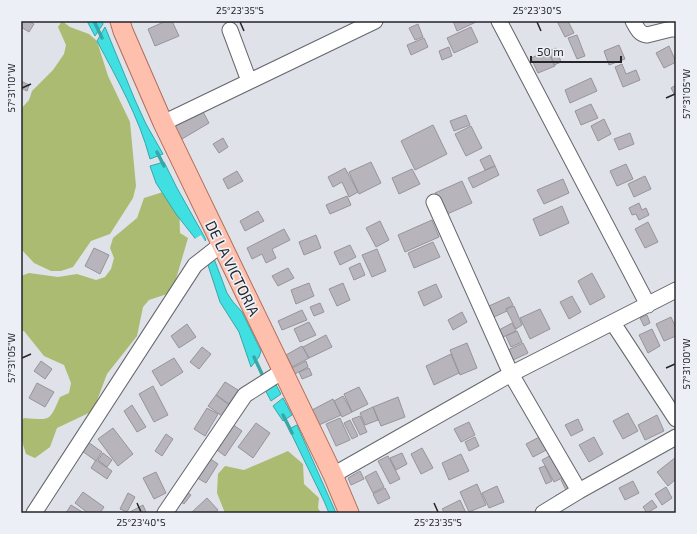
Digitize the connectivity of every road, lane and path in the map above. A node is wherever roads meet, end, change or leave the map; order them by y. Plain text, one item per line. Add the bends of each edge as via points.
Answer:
1 (120, 21) edge
2 (375, 21) edge
3 (500, 21) edge
4 (633, 21) edge
5 (676, 29) edge
6 (230, 30) dead end
7 (250, 81) junction
8 (162, 123) junction
9 (434, 202) dead end
10 (222, 244) junction
11 (676, 290) edge
12 (648, 305) junction
13 (613, 323) junction
14 (283, 371) junction
15 (511, 374) junction
16 (676, 419) edge
17 (676, 437) edge
18 (333, 475) junction
19 (579, 491) junction
20 (34, 513) edge
21 (165, 513) edge
22 (349, 513) edge
23 (543, 513) edge

1 - 8 main road, DE LA VICTORIA
2 - 7 street
3 - 12 street
4 - 5 street via 643,34 647,35
6 - 7 street
7 - 8 street
8 - 10 main road, DE LA VICTORIA
9 - 15 street
10 - 14 main road, DE LA VICTORIA
10 - 20 street via 195,265
11 - 12 street
12 - 13 street
13 - 15 street
13 - 16 street
14 - 18 main road, DE LA VICTORIA
14 - 21 street via 245,395
15 - 18 street
15 - 19 street
17 - 19 street
18 - 22 main road, DE LA VICTORIA
19 - 23 street

